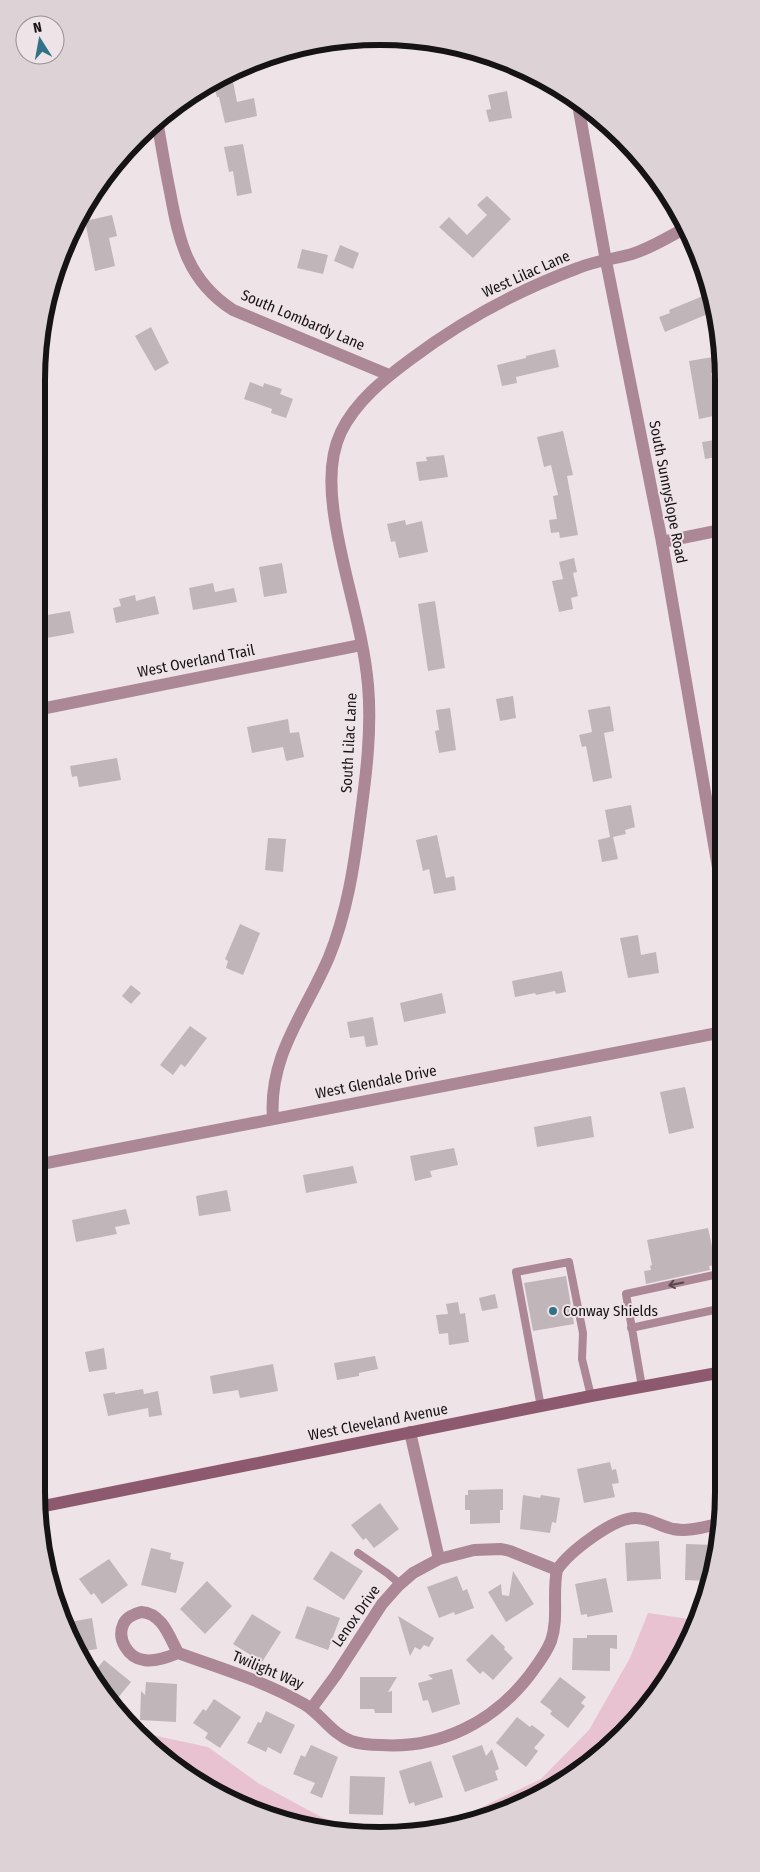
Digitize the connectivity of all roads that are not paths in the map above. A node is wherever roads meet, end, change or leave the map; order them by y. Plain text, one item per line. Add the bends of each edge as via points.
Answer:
1 (579, 110) edge
2 (159, 128) edge
3 (680, 231) edge
4 (606, 261) junction
5 (389, 375) junction
6 (715, 531) edge
7 (662, 542) junction
8 (361, 645) junction
9 (45, 708) edge
10 (715, 840) edge
11 (715, 1034) edge
12 (273, 1119) junction
13 (45, 1163) edge
14 (715, 1275) edge
15 (715, 1310) edge
16 (631, 1328) junction
17 (715, 1374) edge
18 (642, 1387) junction
19 (592, 1396) junction
20 (541, 1407) junction
21 (410, 1432) junction
22 (46, 1506) edge
23 (713, 1525) edge
24 (358, 1553) dead end
25 (439, 1559) junction
26 (557, 1570) junction
27 (400, 1584) junction
28 (178, 1652) junction
29 (311, 1709) junction

1 - 4 street, South Sunnyslope Road
2 - 5 street, South Lombardy Lane via 177,230 189,262 208,290 233,310
3 - 4 street, West Lilac Lane via 650,247
4 - 5 street, West Lilac Lane via 582,266 517,293 445,333
4 - 7 street, South Sunnyslope Road
5 - 8 street, South Lilac Lane via 347,421 332,461 334,512
6 - 7 street
7 - 10 street, South Sunnyslope Road
8 - 9 street, West Overland Trail
8 - 12 street, South Lilac Lane via 368,685 369,731 360,822 346,908 329,957 283,1050 274,1085
11 - 12 street, West Glendale Drive
12 - 13 street, West Glendale Drive
14 -> 16 lane via 626,1294
15 - 16 lane
16 - 18 lane
17 - 18 main road, West Cleveland Avenue
18 - 19 main road, West Cleveland Avenue
19 - 20 main road, West Cleveland Avenue
19 - 20 lane via 582,1359 584,1333 569,1262 516,1272
20 - 21 main road, West Cleveland Avenue
21 - 22 main road, West Cleveland Avenue
21 - 25 street
23 - 26 street via 678,1530 639,1518 625,1519 590,1539
24 - 27 lane
25 - 26 street, Lenox Drive via 474,1550 501,1549
25 - 27 street, Lenox Drive
26 - 29 street, Twilight Way via 555,1620 550,1644 517,1691 479,1722 429,1742 388,1746 350,1741
27 - 29 street, Lenox Drive via 382,1604
28 - 28 street via 158,1619 149,1612 130,1616 123,1624 120,1633 125,1648 133,1656 142,1660 157,1659
28 - 29 street, Twilight Way via 250,1678

